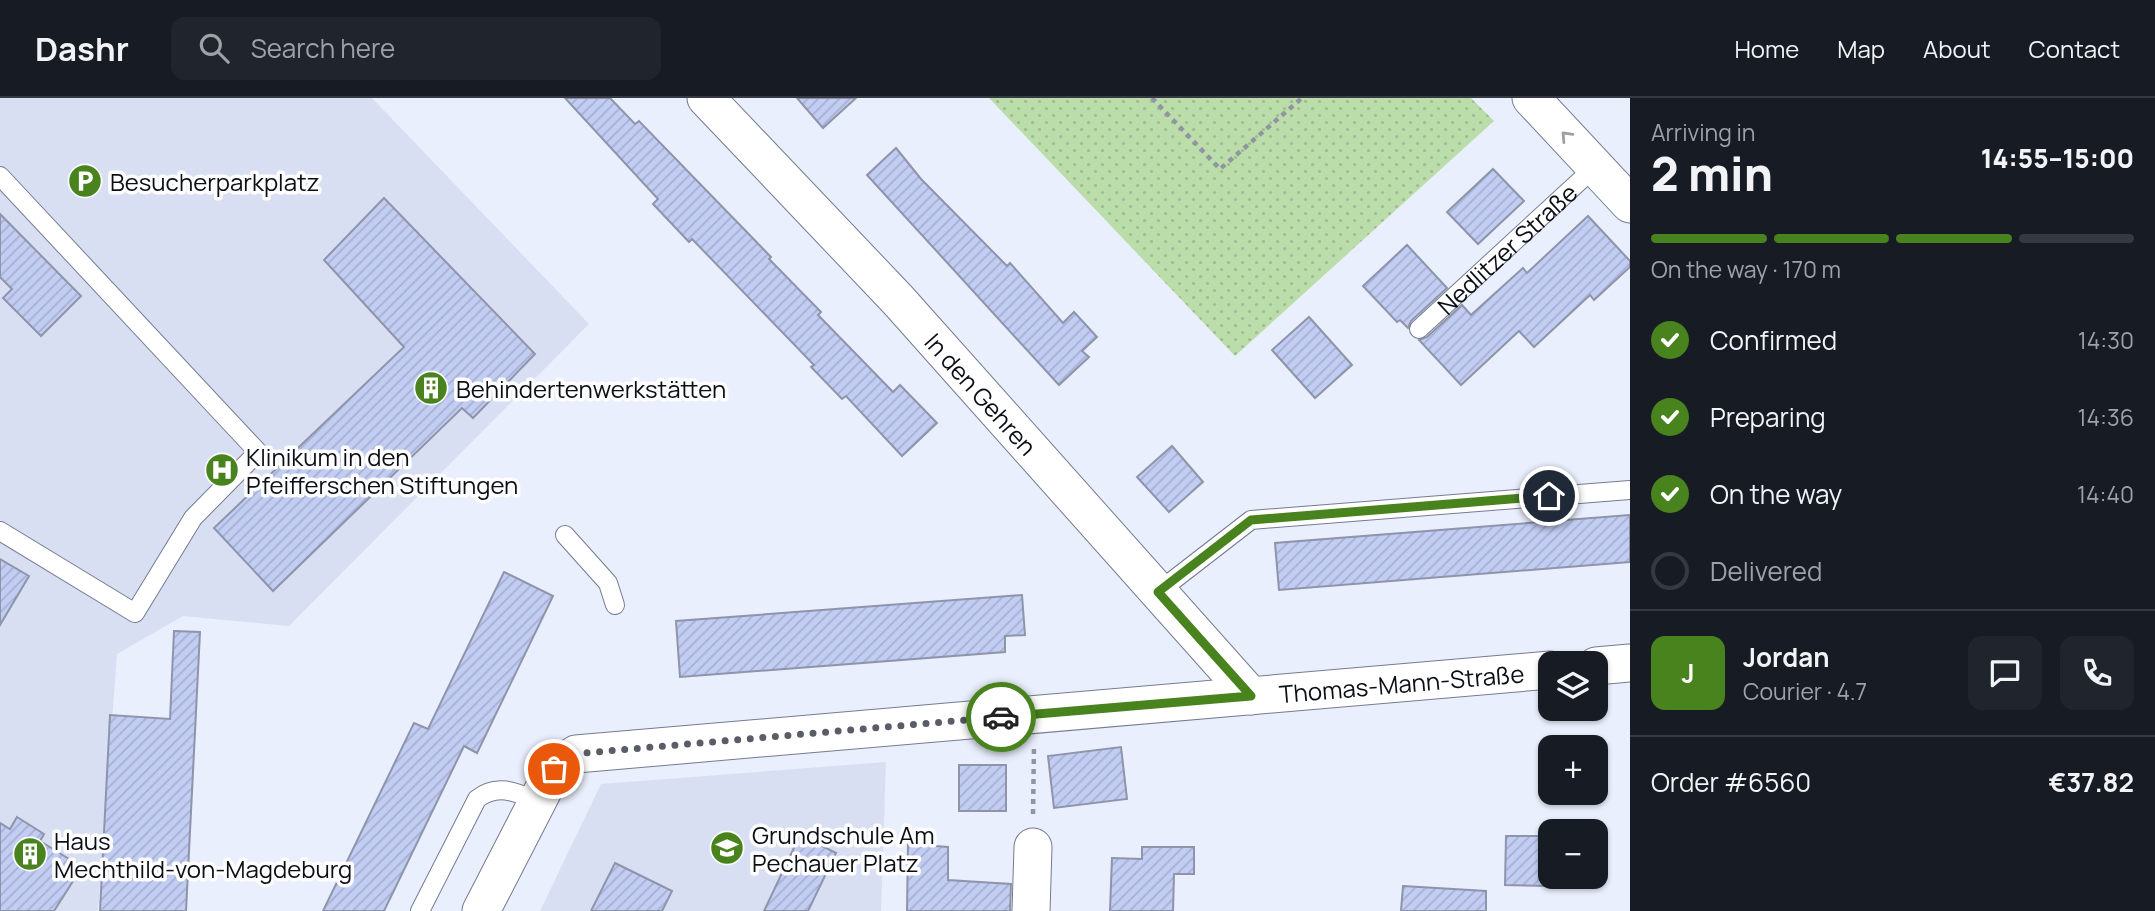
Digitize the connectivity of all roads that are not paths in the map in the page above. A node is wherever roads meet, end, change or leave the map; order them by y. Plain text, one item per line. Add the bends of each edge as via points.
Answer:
1 (706, 98) edge
2 (1531, 98) edge
3 (1595, 167) junction
4 (0, 176) edge
5 (1630, 204) edge
6 (1419, 329) dead end
7 (1630, 490) edge
8 (0, 531) edge
9 (565, 535) dead end
10 (1158, 592) junction
11 (615, 605) dead end
12 (1630, 663) edge
13 (1608, 665) edge
14 (1538, 671) edge
15 (1251, 696) junction
16 (537, 801) junction
17 (1033, 847) road end
18 (420, 911) edge
19 (481, 911) edge
20 (1031, 911) edge

1 - 10 street, In den Gehren via 898,300
3 -> 2 street, Nedlitzer Straße
3 - 5 street, Nedlitzer Straße
3 - 6 lane, Nedlitzer Straße
4 - 8 lane via 258,452 192,518 135,613
7 - 10 lane via 1251,520
9 - 11 lane via 608,583
10 - 15 street, In den Gehren
12 - 13 street
14 - 15 street, Thomas-Mann-Straße
15 - 16 street, Thomas-Mann-Straße via 584,753 569,757 554,769
16 - 18 lane via 503,789 477,799
16 - 19 street
17 - 20 street

